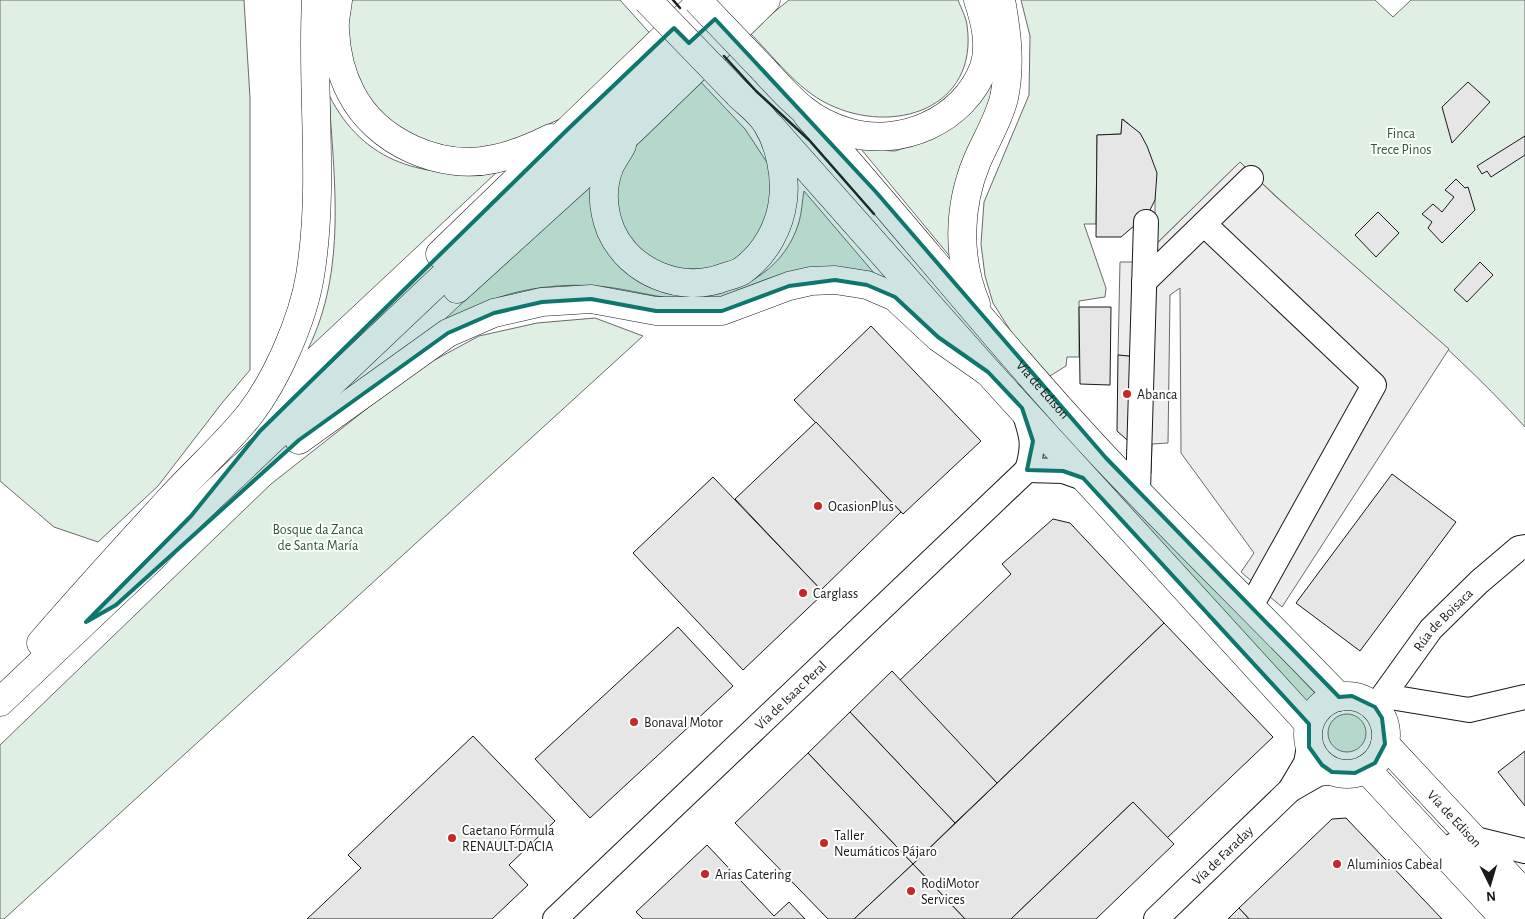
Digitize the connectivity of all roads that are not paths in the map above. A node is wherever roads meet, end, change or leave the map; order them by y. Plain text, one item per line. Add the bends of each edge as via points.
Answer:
1 (316, 0) edge
2 (338, 0) edge
3 (646, 0) edge
4 (697, 0) edge
5 (703, 0) edge
6 (735, 0) edge
7 (766, 0) edge
8 (978, 0) edge
9 (1001, 0) edge
10 (807, 115) junction
11 (767, 123) junction
12 (568, 129) junction
13 (631, 131) junction
14 (1251, 178) dead end
15 (1146, 222) dead end
16 (1204, 224) junction
17 (1144, 282) junction
18 (984, 322) junction
19 (988, 372) junction
20 (1022, 408) junction
21 (298, 440) junction
22 (1027, 470) junction
23 (1083, 478) junction
24 (1138, 491) junction
25 (191, 516) junction
26 (1522, 547) edge
27 (1251, 606) junction
28 (86, 622) junction
29 (1525, 696) edge
30 (1339, 697) junction
31 (0, 701) edge
32 (1379, 702) junction
33 (1309, 735) junction
34 (1385, 744) junction
35 (1366, 769) junction
36 (1332, 772) junction
37 (1290, 790) junction
38 (1388, 794) junction
39 (1475, 839) junction
40 (1525, 851) edge
41 (1525, 894) edge
42 (1525, 914) edge
43 (554, 919) edge
44 (1156, 919) edge
45 (1505, 919) edge

1 - 31 main road via 313,52 317,228 303,310 279,364 250,413 76,603 36,650
2 - 12 main road via 335,29 339,61 351,94 370,121 397,142 426,155 457,161 492,160 530,148
3 - 11 main road, bridge
4 - 10 main road, Vía de Edison, bridge
5 - 12 main road
6 - 25 main road
7 - 13 main road
8 - 10 main road via 985,20 987,45 984,65 971,90 943,119 924,129 887,137 847,132
9 - 18 main road via 1008,44 1008,79 1003,101 968,186 961,232 970,290
10 - 18 main road, Vía de Edison
11 - 13 main road via 780,156 785,186 781,218 764,250 742,271 716,281 694,284 674,281 634,263 617,243 607,220 603,196 609,168
11 - 19 main road
12 - 25 main road via 260,431
13 - 21 main road via 419,323
14 - 16 street
15 - 17 street
16 - 17 street
16 - 27 street via 1374,385
17 - 24 street
18 - 24 main road, Vía de Edison
19 - 20 main road
19 - 21 main road via 938,336 895,297 867,284 811,280 722,311 656,311 591,299 542,302 494,313 448,333
20 - 22 street via 1033,441
20 - 23 main road
21 - 28 main road via 116,604
22 - 23 street via 1062,471
22 - 43 street, Vía de Isaac Peral
23 - 33 main road
24 - 27 main road, Vía de Edison
25 - 28 main road
26 - 32 street, Rúa de Boisaca via 1479,582 1431,629
27 - 30 main road, Vía de Edison
28 - 31 main road
29 - 32 street via 1469,710
30 - 32 main road via 1352,696
30 - 33 main road via 1320,706
32 - 34 main road via 1386,731
33 - 36 main road via 1314,757
33 - 37 street, Vía de Faraday via 1306,763
34 - 35 main road via 1375,762
34 - 39 main road, Vía de Edison
35 - 36 main road via 1355,774
35 - 38 main road
36 - 37 street, Vía de Faraday via 1318,774
37 - 44 street, Vía de Faraday
38 - 42 street via 1418,807 1511,904
38 - 45 main road
39 - 40 street
39 - 41 main road, Vía de Edison

